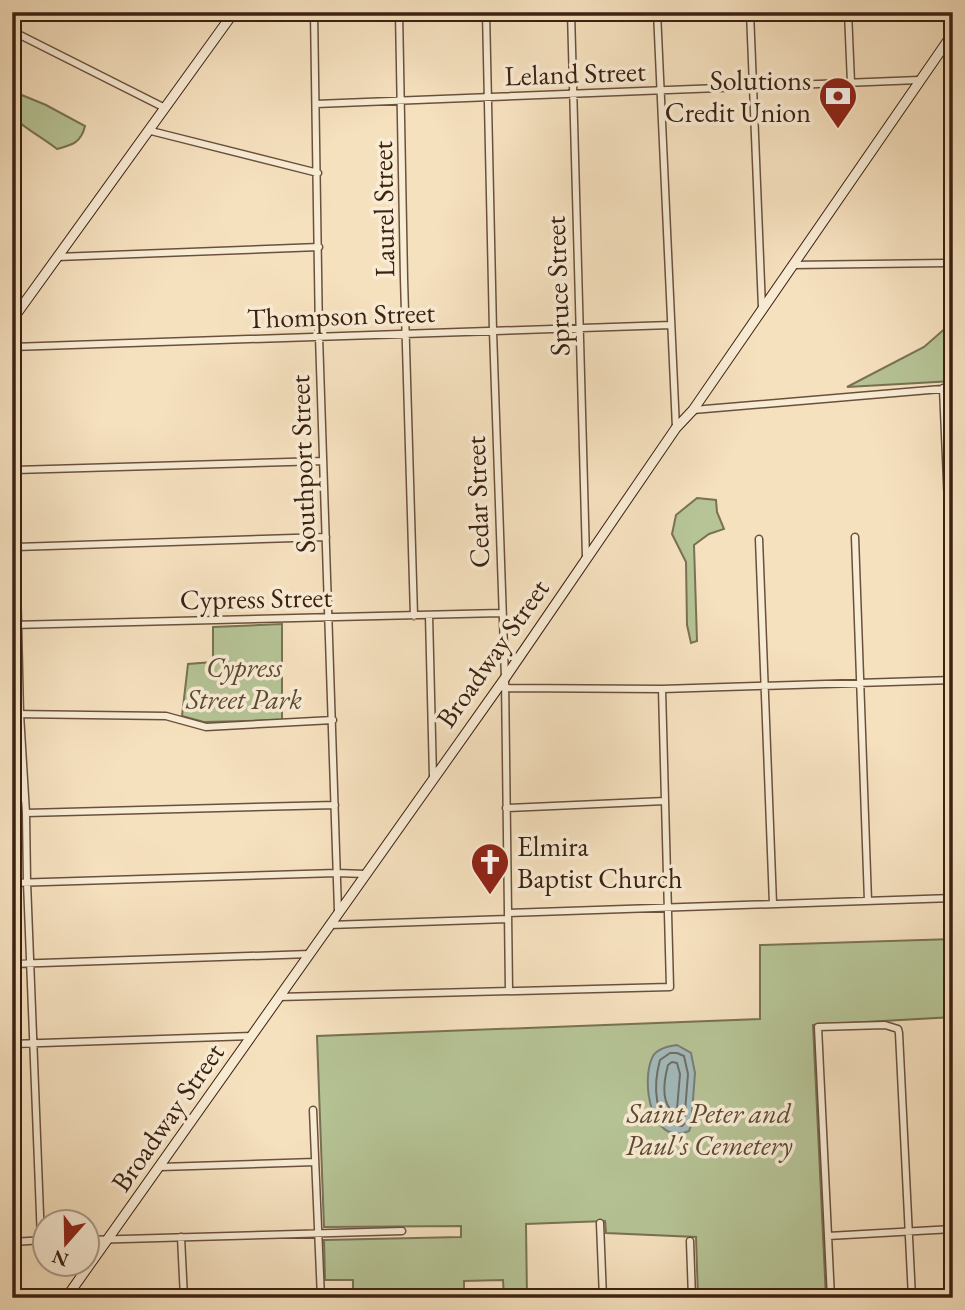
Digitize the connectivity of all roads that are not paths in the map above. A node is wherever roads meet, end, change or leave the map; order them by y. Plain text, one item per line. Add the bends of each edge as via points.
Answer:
1 (234, 12) edge
2 (314, 12) edge
3 (399, 12) edge
4 (486, 12) edge
5 (571, 12) edge
6 (657, 12) edge
7 (750, 12) edge
8 (848, 12) edge
9 (12, 31) edge
10 (953, 33) edge
11 (919, 80) junction
12 (851, 83) junction
13 (752, 87) junction
14 (660, 91) junction
15 (573, 94) junction
16 (489, 97) junction
17 (402, 101) junction
18 (316, 104) junction
19 (164, 108) junction
20 (150, 131) junction
21 (318, 173) junction
22 (318, 247) junction
23 (57, 257) junction
24 (947, 263) dead end
25 (792, 265) junction
26 (762, 308) junction
27 (14, 314) edge
28 (671, 325) junction
29 (580, 327) junction
30 (493, 331) junction
31 (406, 334) junction
32 (319, 336) junction
33 (12, 347) edge
34 (12, 369) edge
35 (943, 388) junction
36 (953, 388) edge
37 (693, 410) junction
38 (676, 428) junction
39 (323, 461) junction
40 (15, 470) junction
41 (326, 537) junction
42 (855, 537) dead end
43 (759, 539) dead end
44 (15, 542) edge
45 (586, 558) junction
46 (501, 613) junction
47 (429, 615) junction
48 (414, 616) junction
49 (328, 617) junction
50 (953, 620) edge
51 (16, 625) edge
52 (953, 680) edge
53 (504, 683) junction
54 (860, 683) junction
55 (764, 687) junction
56 (663, 689) junction
57 (16, 714) edge
58 (333, 720) junction
59 (433, 777) junction
60 (12, 799) edge
61 (24, 799) junction
62 (665, 801) junction
63 (335, 805) junction
64 (506, 808) junction
65 (26, 813) junction
66 (337, 873) junction
67 (365, 874) junction
68 (27, 882) junction
69 (12, 883) edge
70 (953, 898) edge
71 (867, 901) junction
72 (773, 904) junction
73 (667, 908) junction
74 (338, 913) junction
75 (508, 916) junction
76 (329, 925) junction
77 (310, 954) junction
78 (31, 963) junction
79 (12, 964) edge
80 (509, 991) junction
81 (278, 997) junction
82 (252, 1036) junction
83 (33, 1043) junction
84 (12, 1044) edge
85 (313, 1110) dead end
86 (315, 1162) junction
87 (160, 1167) junction
88 (41, 1208) edge
89 (600, 1223) dead end
90 (953, 1229) edge
91 (402, 1231) dead end
92 (909, 1231) junction
93 (317, 1233) junction
94 (828, 1236) junction
95 (181, 1237) junction
96 (102, 1239) edge
97 (108, 1239) junction
98 (32, 1241) edge
99 (690, 1241) dead end
100 (12, 1242) edge
101 (66, 1298) edge
102 (184, 1298) edge
103 (321, 1298) edge
104 (603, 1298) edge
105 (692, 1298) edge
106 (831, 1298) edge
107 (912, 1298) edge

1 - 19 street
2 - 18 street, Southport Street
3 - 17 street, Laurel Street
4 - 16 street, Cedar Street
5 - 15 street, Spruce Street
6 - 14 street
7 - 13 street
8 - 12 street
9 - 19 street
10 - 11 street, Broadway Street
11 - 12 street, Leland Street
11 - 25 street, Broadway Street
12 - 13 street, Leland Street
13 - 14 street, Leland Street
13 - 26 street
14 - 15 street, Leland Street
14 - 28 street
15 - 16 street, Leland Street
15 - 29 street, Spruce Street
16 - 17 street, Leland Street
16 - 30 street, Cedar Street
17 - 18 street, Leland Street
17 - 31 street, Laurel Street
18 - 21 street, Southport Street
19 - 20 street
20 - 21 street
20 - 23 street
21 - 22 street, Southport Street
22 - 23 street
22 - 32 street, Southport Street
23 - 27 street
24 - 25 street
25 - 26 street, Broadway Street
26 - 37 street, Broadway Street
28 - 29 street, Thompson Street
28 - 38 street
29 - 30 street, Thompson Street
29 - 45 street, Spruce Street
30 - 31 street, Thompson Street
30 - 46 street, Cedar Street
31 - 32 street, Thompson Street
31 - 48 street, Laurel Street
32 - 33 street, Thompson Street
32 - 39 street, Southport Street
34 - 40 street
35 - 36 street
35 - 37 street
35 - 50 street
37 - 38 street, Broadway Street
38 - 45 street, Broadway Street
39 - 40 street
39 - 41 street, Southport Street
40 - 44 street
41 - 44 street
41 - 49 street, Southport Street
42 - 54 street
43 - 55 street
44 - 51 street
45 - 53 street, Broadway Street
46 - 47 street, Cypress Street
46 - 53 street, Cedar Street
47 - 48 street, Cypress Street
47 - 59 street
48 - 49 street, Cypress Street
49 - 51 street, Cypress Street
49 - 58 street, Southport Street
51 - 57 street
52 - 54 street
53 - 56 street
53 - 59 street, Broadway Street
53 - 64 street, Cedar Street
54 - 55 street
54 - 71 street
55 - 56 street
55 - 72 street
56 - 62 street
57 - 58 street via 166,716 206,727
57 - 61 street
58 - 63 street, Southport Street
59 - 67 street, Broadway Street
60 - 61 street
61 - 65 street
62 - 64 street
62 - 73 street
63 - 65 street
63 - 66 street, Southport Street
64 - 75 street, Cedar Street
65 - 68 street
66 - 67 street
66 - 68 street
66 - 74 street, Southport Street
67 - 74 street, Broadway Street
68 - 69 street
68 - 78 street
70 - 71 street
71 - 72 street
72 - 73 street
73 - 75 street
73 - 80 street via 670,987
74 - 76 street, Broadway Street
75 - 76 street
75 - 80 street, Cedar Street
76 - 77 street, Broadway Street
77 - 78 street
77 - 81 street, Broadway Street
78 - 79 street
78 - 83 street
80 - 81 street
81 - 82 street, Broadway Street
82 - 83 street
82 - 87 street, Broadway Street
83 - 84 street
83 - 88 street
85 - 86 street
86 - 87 street
86 - 93 street
87 - 97 street, Broadway Street
89 - 104 street
90 - 92 street
91 - 93 street
92 - 94 street
92 - 94 street via 898,1028 818,1027
92 - 107 street
93 - 95 street
93 - 103 street
94 - 106 street
95 - 97 street
95 - 102 street
96 - 97 street
97 - 101 street, Broadway Street
98 - 100 street
99 - 105 street

